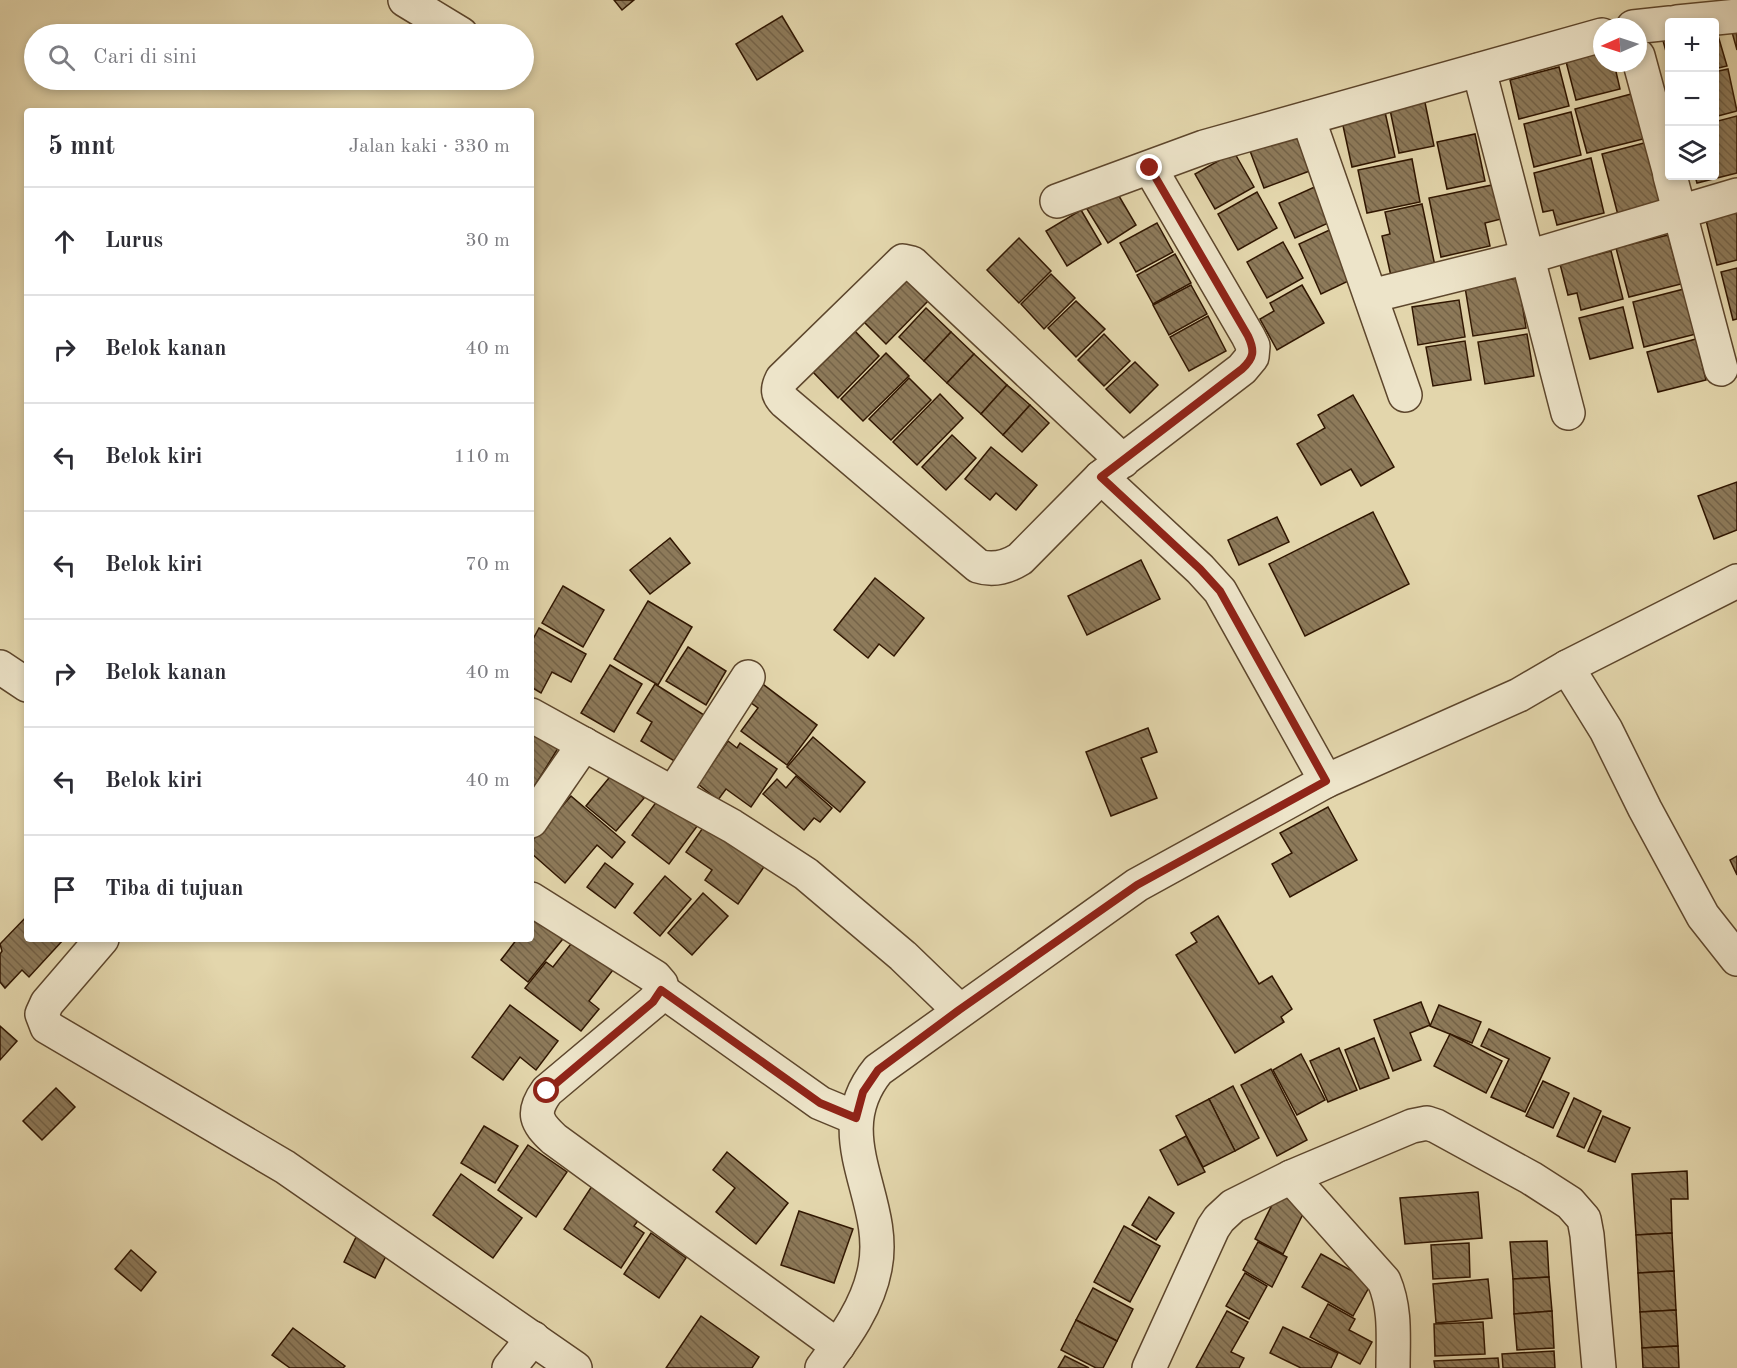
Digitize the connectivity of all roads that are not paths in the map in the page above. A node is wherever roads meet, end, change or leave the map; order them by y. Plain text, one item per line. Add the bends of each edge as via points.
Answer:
1 (405, 0) edge
2 (1737, 16) edge
3 (1717, 18) edge
4 (445, 24) edge
5 (1665, 24) edge
6 (1647, 25) edge
7 (1593, 38) edge
8 (1479, 70) junction
9 (1642, 72) edge
10 (1308, 118) junction
11 (1665, 156) edge
12 (1150, 168) junction
13 (1671, 180) edge
14 (1737, 195) edge
15 (1057, 201) dead end
16 (1680, 213) junction
17 (1528, 257) junction
18 (1371, 296) junction
19 (1721, 369) dead end
20 (1405, 395) dead end
21 (1568, 414) dead end
22 (1112, 469) junction
23 (1737, 581) edge
24 (0, 667) edge
25 (1567, 667) junction
26 (748, 677) dead end
27 (24, 683) edge
28 (534, 717) edge
29 (584, 744) junction
30 (1326, 781) junction
31 (674, 792) junction
32 (534, 817) edge
33 (534, 901) edge
34 (99, 942) edge
35 (1733, 949) edge
36 (661, 990) junction
37 (959, 1010) junction
38 (856, 1118) junction
39 (1291, 1177) junction
40 (533, 1338) junction
41 (830, 1357) edge
42 (1390, 1363) edge
43 (509, 1368) edge
44 (575, 1368) edge
45 (1149, 1368) edge
46 (1599, 1368) edge

1 - 4 street
2 - 3 street
5 - 6 street
7 - 8 street
8 - 10 street
8 - 17 street
9 - 11 street
10 - 12 street via 1204,147
10 - 18 street
12 - 15 street
12 - 22 street via 1248,336 1253,352 1242,369
13 - 16 street
14 - 16 street
16 - 17 street
16 - 19 street
17 - 18 street
17 - 21 street
18 - 20 street
22 - 22 street via 907,261 778,386 785,402 978,566 998,568 1020,559
22 - 30 street via 1220,591
23 - 25 street
24 - 27 street
25 - 30 street via 1519,695
25 - 35 street via 1605,729 1703,916
26 - 31 street
28 - 29 street
29 - 31 street
29 - 32 street
30 - 37 street via 1137,885
31 - 37 street via 806,874 903,956
33 - 36 street via 656,977
34 - 40 street via 47,1003 42,1014 46,1027 285,1167
36 - 38 street via 820,1103
36 - 41 street via 653,1002 547,1091 538,1105 537,1120 554,1139
37 - 38 street via 878,1070 863,1092
38 - 41 street via 858,1152 875,1233 876,1267 864,1305
39 - 42 street via 1384,1281 1393,1313
39 - 45 street via 1233,1206 1219,1220
39 - 46 street via 1427,1123 1531,1178 1570,1203 1584,1219
40 - 43 street
40 - 44 street

